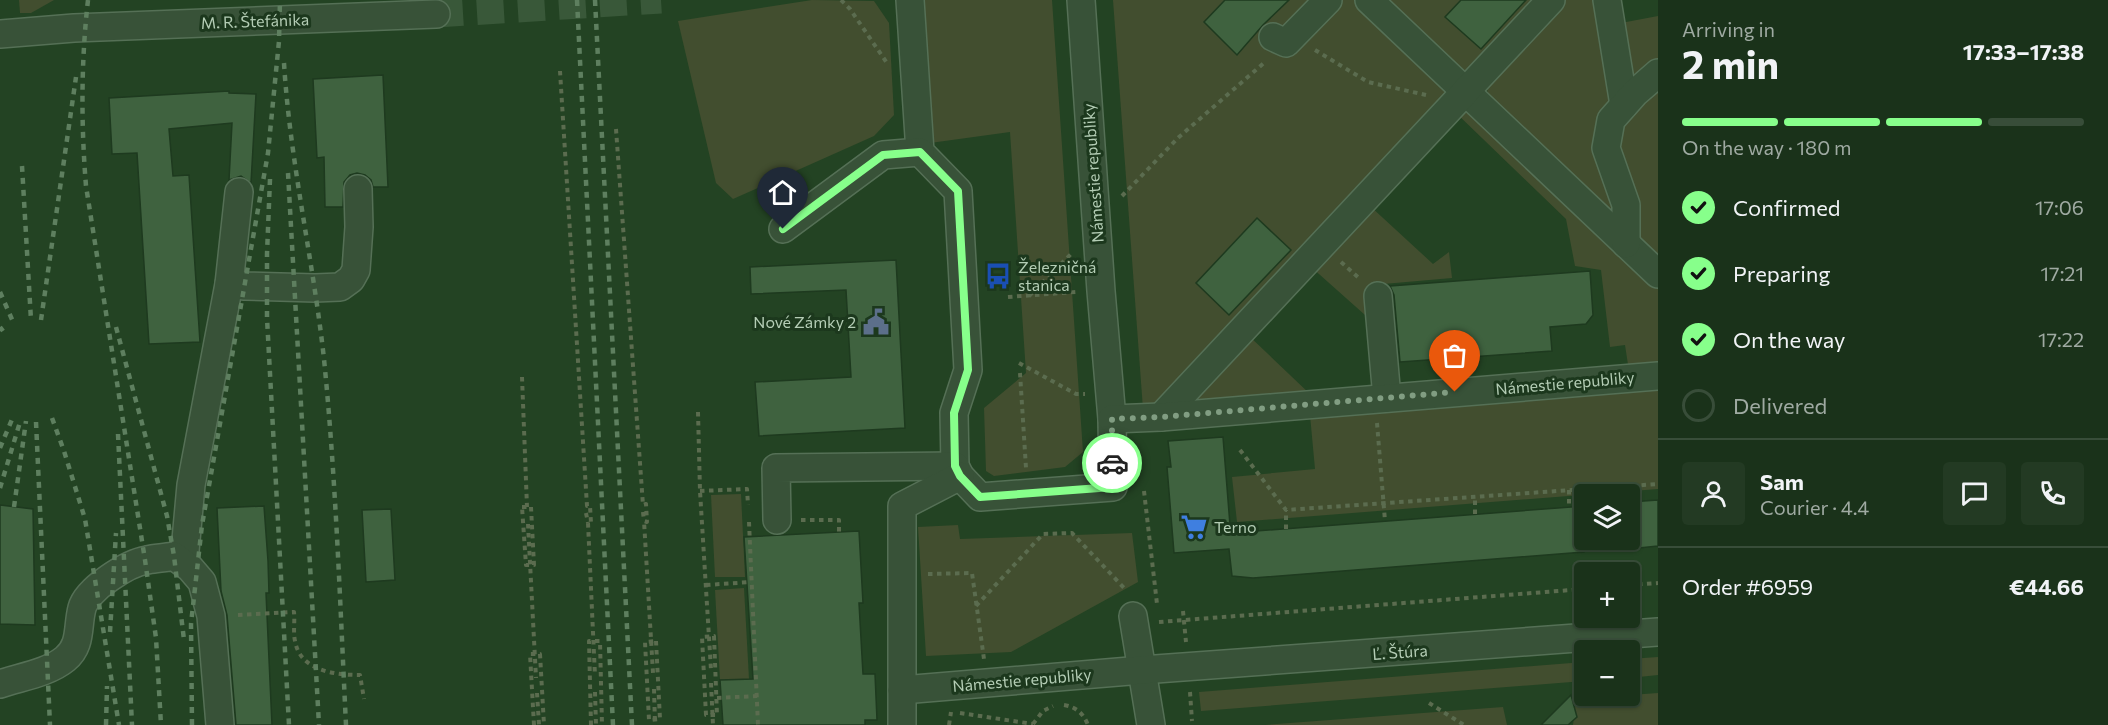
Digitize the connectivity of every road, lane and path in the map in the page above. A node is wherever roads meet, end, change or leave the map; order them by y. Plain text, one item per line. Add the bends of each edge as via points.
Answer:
1 (841, 0) edge
2 (910, 0) edge
3 (1081, 0) edge
4 (1328, 0) edge
5 (1369, 0) edge
6 (1551, 0) edge
7 (1607, 0) edge
8 (436, 14) tunnel mouth
9 (0, 34) edge
10 (1284, 39) junction
11 (891, 69) dead end
12 (560, 71) dead end
13 (1658, 73) edge
14 (1460, 97) junction
15 (1624, 105) junction
16 (616, 129) dead end
17 (920, 152) junction
18 (358, 189) dead end
19 (239, 192) dead end
20 (1121, 196) dead end
21 (783, 229) dead end
22 (1096, 230) junction
23 (1323, 244) junction
24 (1626, 244) junction
25 (1658, 274) edge
26 (229, 284) junction
27 (1101, 291) junction
28 (1029, 296) junction
29 (1378, 296) joint
30 (1008, 297) dead end
31 (1019, 363) dead end
32 (1020, 373) dead end
33 (1658, 376) edge
34 (522, 377) dead end
35 (1381, 399) junction
36 (1111, 406) junction
37 (698, 412) dead end
38 (1161, 417) junction
39 (1240, 450) dead end
40 (957, 471) junction
41 (1027, 477) dead end
42 (1658, 484) edge
43 (1569, 490) junction
44 (700, 491) junction
45 (1144, 491) dead end
46 (1475, 497) junction
47 (1384, 503) junction
48 (527, 507) junction
49 (1569, 507) dead end
50 (1286, 510) junction
51 (643, 512) dead end
52 (586, 513) dead end
53 (1475, 514) dead end
54 (777, 520) dead end
55 (644, 521) junction
56 (1385, 521) dead end
57 (588, 523) junction
58 (528, 524) dead end
59 (1286, 529) dead end
60 (184, 562) junction
61 (530, 565) junction
62 (902, 574) junction
63 (751, 582) junction
64 (1658, 583) edge
65 (1640, 584) edge
66 (706, 585) junction
67 (1574, 590) edge
68 (976, 606) junction
69 (211, 616) junction
70 (1142, 618) junction
71 (1658, 632) edge
72 (709, 636) junction
73 (595, 641) junction
74 (651, 642) junction
75 (535, 654) junction
76 (711, 670) dead end
77 (1142, 670) junction
78 (653, 673) dead end
79 (595, 676) dead end
80 (536, 678) dead end
81 (711, 683) dead end
82 (987, 683) junction
83 (0, 684) edge
84 (654, 689) dead end
85 (902, 690) junction
86 (595, 692) dead end
87 (537, 693) dead end
88 (757, 696) junction
89 (717, 698) junction
90 (363, 699) dead end
91 (1429, 703) dead end
92 (951, 712) dead end
93 (713, 715) junction
94 (655, 722) edge
95 (220, 725) edge
96 (534, 725) edge
97 (539, 725) edge
98 (544, 725) edge
99 (591, 725) edge
100 (596, 725) edge
101 (602, 725) edge
102 (713, 725) edge
103 (758, 725) edge
104 (902, 725) edge
105 (949, 725) edge
106 (1033, 725) edge
107 (1088, 725) edge
108 (1151, 725) edge
109 (1464, 725) edge

1 - 11 path
2 - 17 street
3 - 22 street, Námestie republiky
4 - 10 street
5 - 14 street
6 - 14 street
7 - 15 street
8 - 9 street, M. R. Štefánika
10 - 14 path via 1368,82
10 - 20 path
12 - 57 path via 590,506
13 - 15 street
14 - 23 street
14 - 24 street
15 - 24 street via 1611,120 1606,148 1626,205
16 - 55 path via 643,505 646,504 647,513 647,522
17 - 21 street via 883,155
17 - 40 street via 958,191 968,370 954,413
18 - 26 street via 356,270 351,279 340,287
19 - 26 street
22 - 27 street, Námestie republiky
22 - 28 path
23 - 29 path
23 - 38 street
24 - 25 street
26 - 60 street via 191,485
27 - 28 path
27 - 36 street, Námestie republiky
28 - 30 path
29 - 35 street
31 - 36 path via 1076,394
32 - 41 path
33 - 35 street, Námestie republiky
34 - 48 path
35 - 38 street, Námestie republiky
35 - 47 path
36 - 38 street, Námestie republiky
36 - 40 street, Námestie republiky via 1113,487 980,497
37 - 44 path
39 - 50 path
40 - 54 street via 776,468
40 - 62 street via 902,506
42 - 43 path
43 - 46 path
43 - 49 path
44 - 63 path via 747,489
44 - 66 path
45 - 70 path
46 - 47 path
46 - 53 path
47 - 50 path
47 - 56 path
48 - 61 path via 531,507 534,565
48 - 61 path via 522,507 526,565
50 - 59 path
51 - 55 path
52 - 57 path
55 - 74 path
57 - 73 path
58 - 61 path
60 - 69 street via 202,582
60 - 83 street via 174,556 124,568 89,595 82,608 76,646 64,660
61 - 75 path
62 - 68 path via 972,573
62 - 85 street
63 - 66 path
63 - 88 path
64 - 65 path
66 - 72 path
67 - 70 path
68 - 70 path via 1043,534 1072,533 1128,593
68 - 82 path
69 - 90 path via 294,612 295,641 301,658 316,668 360,675
69 - 95 street
70 - 77 street
71 - 77 street, Ľ. Štúra
72 - 76 path
72 - 89 path via 714,636
72 - 93 path via 702,637 706,715
73 - 79 path
73 - 99 path via 589,641
73 - 101 path via 600,641
74 - 78 path
74 - 94 path via 656,641 660,720
74 - 94 path via 645,642 649,720
75 - 80 path
75 - 96 path via 530,654
75 - 98 path via 540,654
77 - 82 street, Námestie republiky
77 - 108 street
81 - 93 path
82 - 85 street, Námestie republiky
84 - 94 path
85 - 104 street
86 - 100 path
87 - 97 path
88 - 89 path
88 - 103 path
89 - 93 path via 717,715
91 - 109 path
92 - 105 path
93 - 102 path
106 - 107 path via 1043,711 1058,705 1080,712

